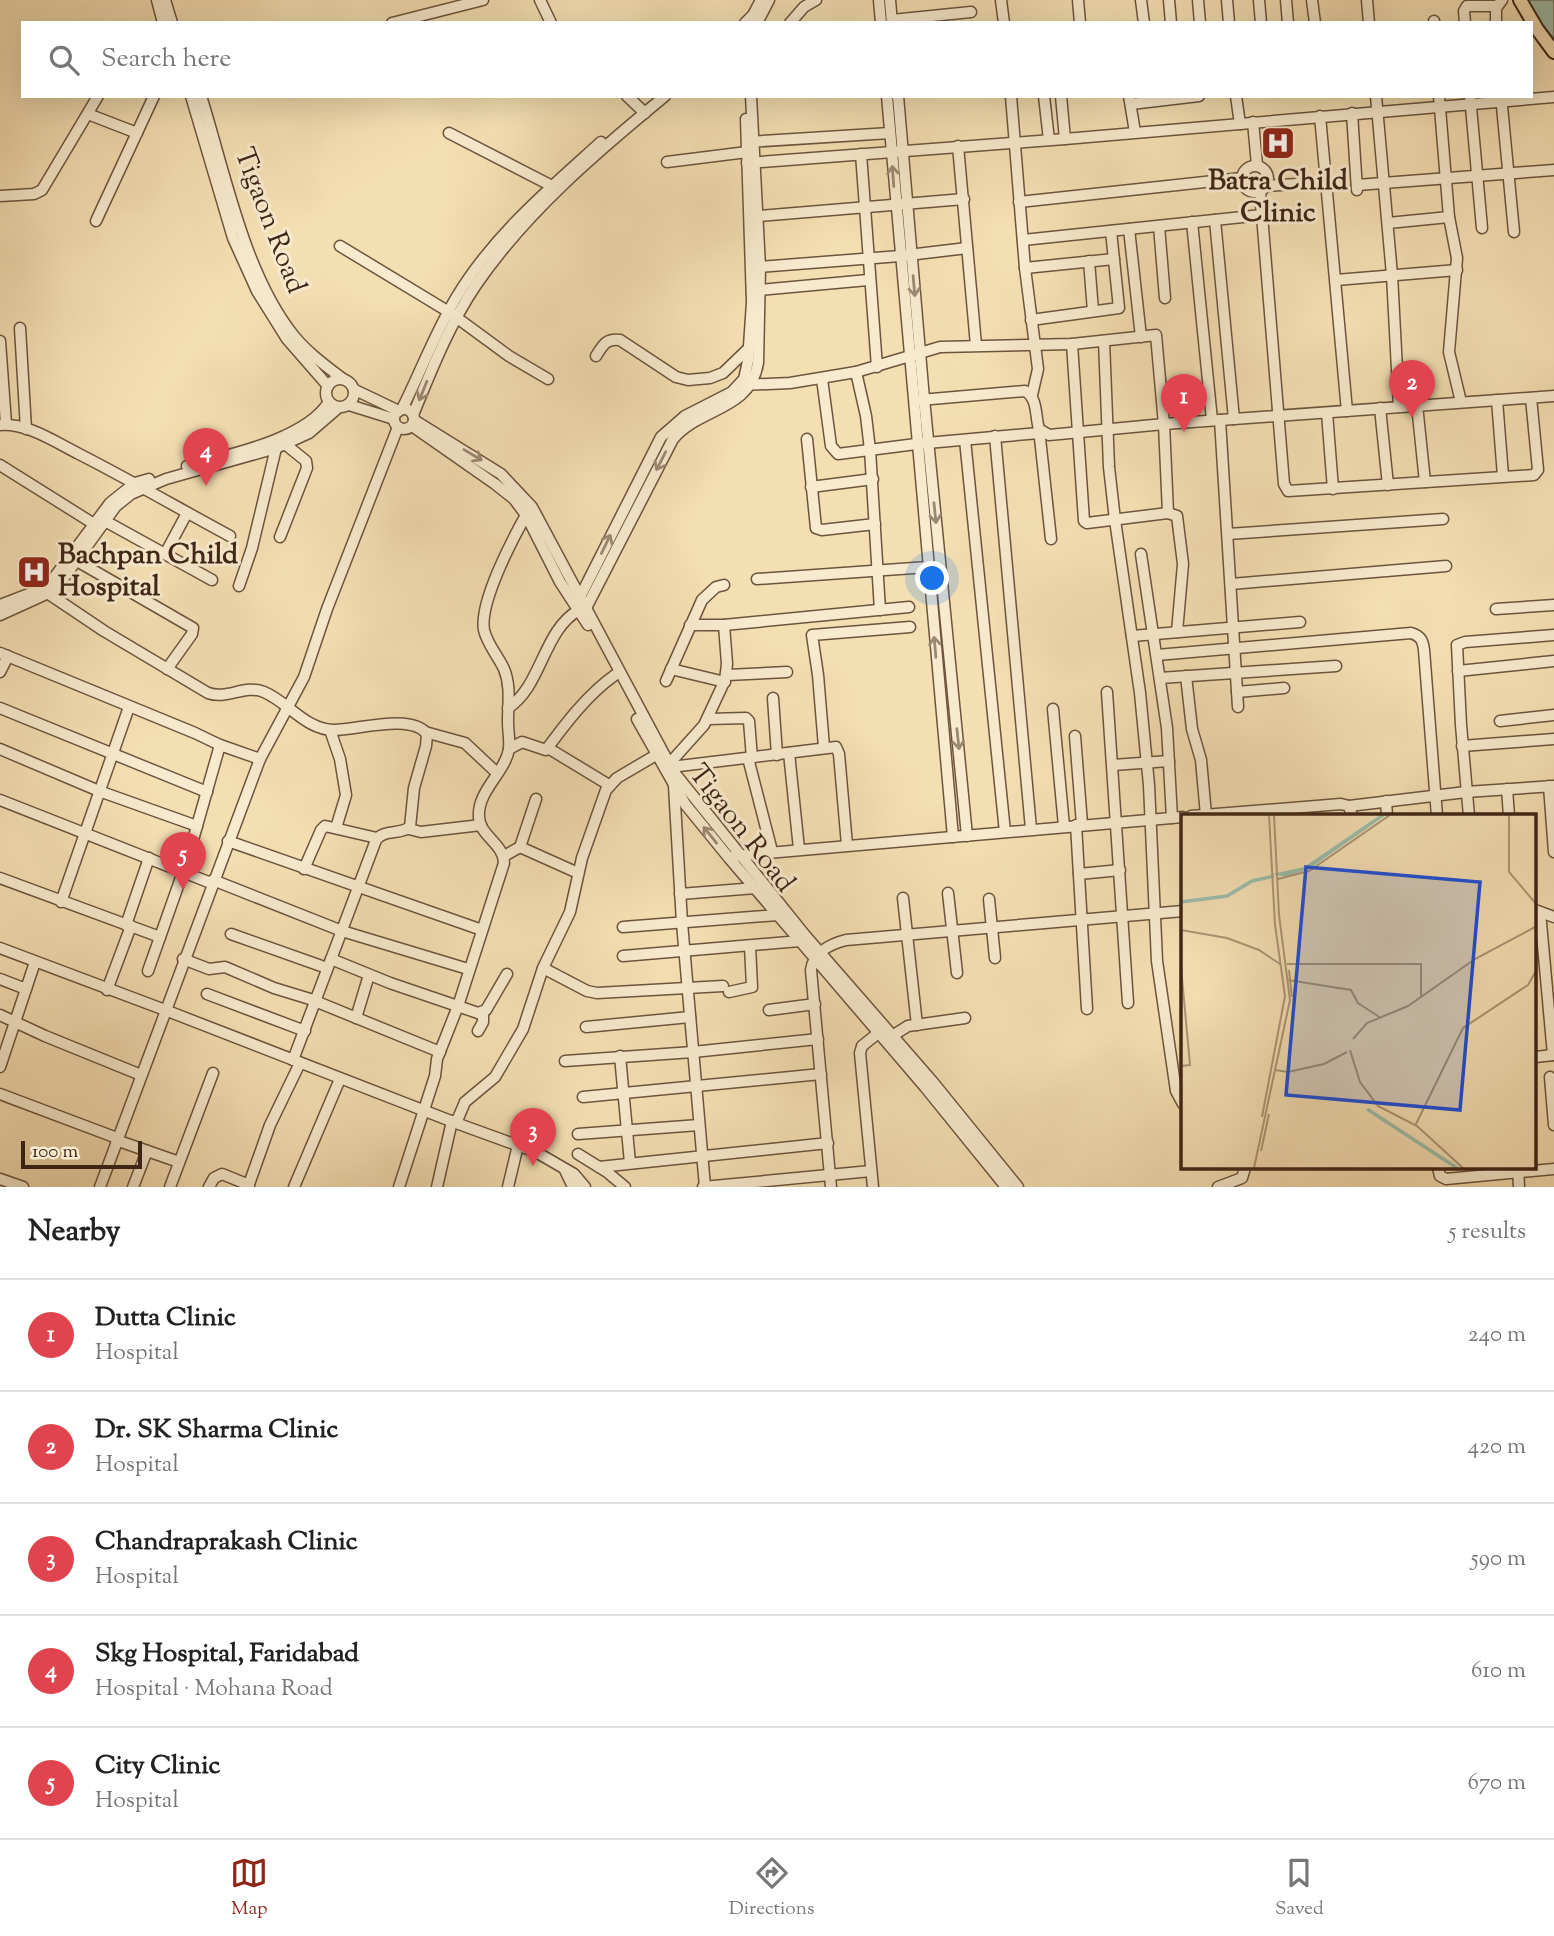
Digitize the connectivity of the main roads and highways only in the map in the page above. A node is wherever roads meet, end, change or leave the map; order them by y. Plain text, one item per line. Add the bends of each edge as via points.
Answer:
1 (1512, 0) edge
2 (1520, 0) edge
3 (1524, 21) edge
4 (1532, 21) edge
5 (1533, 22) edge
6 (1533, 35) edge
7 (1554, 52) edge
8 (1554, 61) edge

1 - 3 main road
2 - 4 main road
5 - 7 main road
6 - 8 main road

